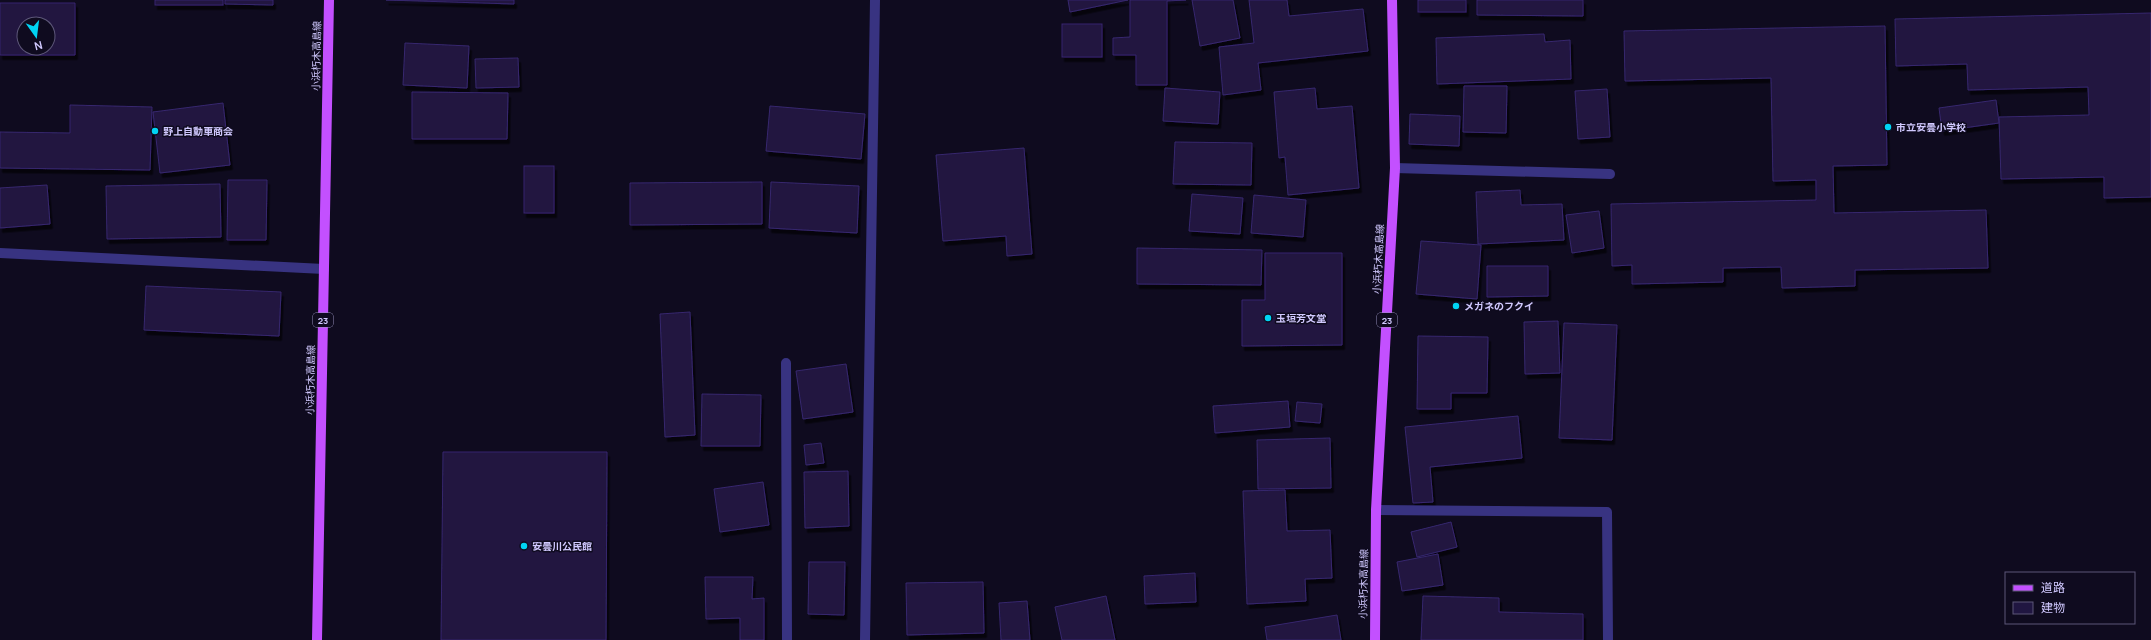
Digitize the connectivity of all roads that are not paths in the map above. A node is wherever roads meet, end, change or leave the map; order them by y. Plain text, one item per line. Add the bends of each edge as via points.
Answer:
1 (329, 0) edge
2 (875, 0) edge
3 (1392, 0) edge
4 (1395, 168) junction
5 (1610, 174) dead end
6 (0, 253) edge
7 (324, 270) junction
8 (786, 363) dead end
9 (1376, 510) junction
10 (317, 640) edge
11 (786, 640) edge
12 (865, 640) edge
13 (1375, 640) edge
14 (1608, 640) edge

1 - 7 main road, 小浜朽木高島線 / 23
2 - 12 street
3 - 4 main road, 小浜朽木高島線 / 23
4 - 5 street
4 - 9 main road, 小浜朽木高島線 / 23
6 - 7 street
7 - 10 main road, 小浜朽木高島線 / 23
8 - 11 street
9 - 13 main road, 小浜朽木高島線 / 23
9 - 14 street via 1607,512

